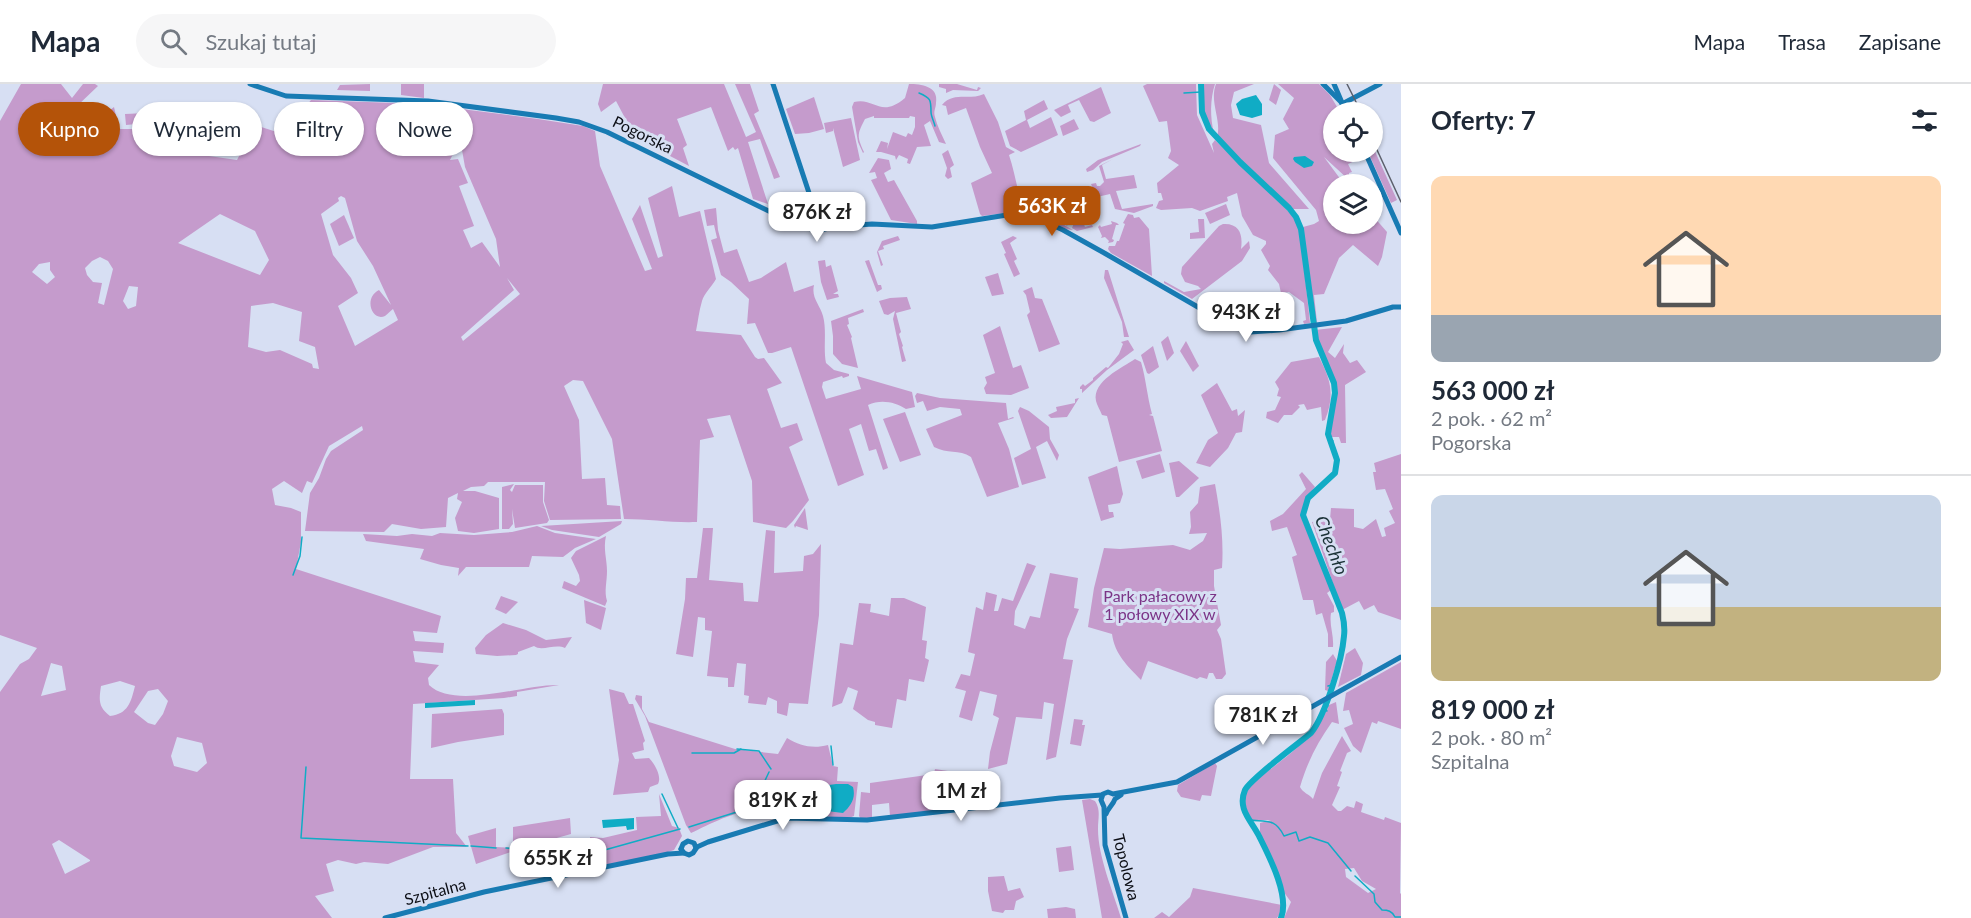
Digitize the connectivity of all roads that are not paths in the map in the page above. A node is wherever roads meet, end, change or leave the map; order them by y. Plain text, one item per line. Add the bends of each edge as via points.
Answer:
1 (250, 84) edge
2 (773, 84) edge
3 (1323, 84) edge
4 (1335, 84) edge
5 (1380, 84) edge
6 (1340, 102) edge
7 (1341, 102) edge
8 (1346, 102) edge
9 (1369, 162) edge
10 (817, 225) junction
11 (1401, 233) edge
12 (1401, 307) edge
13 (1401, 657) edge
14 (1114, 796) junction
15 (1102, 800) junction
16 (1110, 805) junction
17 (1104, 822) junction
18 (695, 846) junction
19 (683, 851) junction
20 (384, 918) edge
21 (1126, 918) edge

1 - 10 street, Pogorska via 286,96 428,101 579,122 608,132 798,225
2 - 10 street
3 - 6 street
4 - 7 street
5 - 8 street
9 - 11 street
10 - 12 street, Pogorska via 927,227 1013,214 1035,217 1245,331 1319,326
13 - 14 street via 1177,782
14 - 15 street via 1106,792
14 - 16 street
15 - 16 street
15 - 17 street, Topolowa
15 - 18 street via 1088,796 867,820 787,819
16 - 17 street, Topolowa
17 - 21 street, Topolowa via 1106,853
18 - 19 street via 691,854
18 - 19 street via 686,841
19 - 20 street, Szpitalna via 484,892

